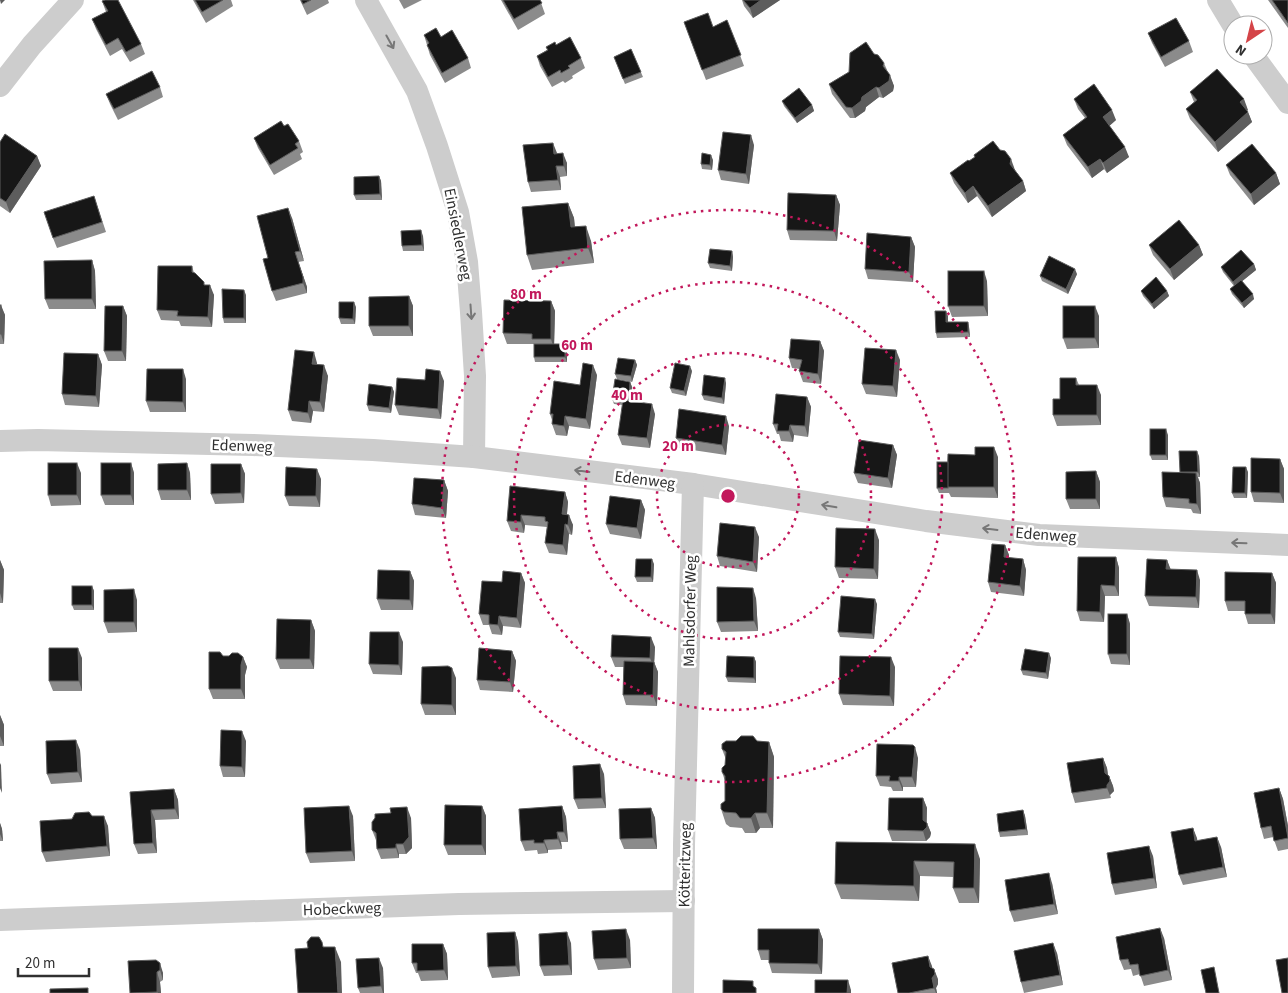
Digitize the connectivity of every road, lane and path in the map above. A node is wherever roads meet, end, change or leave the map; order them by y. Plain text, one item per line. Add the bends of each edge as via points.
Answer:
1 (74, 0) edge
2 (366, 0) edge
3 (1218, 0) edge
4 (1228, 15) edge
5 (1260, 65) edge
6 (0, 86) edge
7 (1288, 103) edge
8 (0, 441) edge
9 (474, 457) junction
10 (692, 484) junction
11 (1288, 544) edge
12 (686, 738) joint
13 (684, 901) junction
14 (0, 920) edge
15 (683, 993) edge

1 - 6 street
2 -> 9 street, Einsiedlerweg via 417,92 458,212 471,312 475,376
3 - 4 street
5 - 7 street
8 - 9 street, Edenweg via 253,445
10 -> 9 street, Edenweg
11 -> 10 street, Edenweg via 1039,535 926,521
10 - 12 street, Mahlsdorfer Weg
12 - 13 street, Kötteritzweg
13 - 14 street, Hobeckweg via 449,904
13 - 15 street, Kötteritzweg

